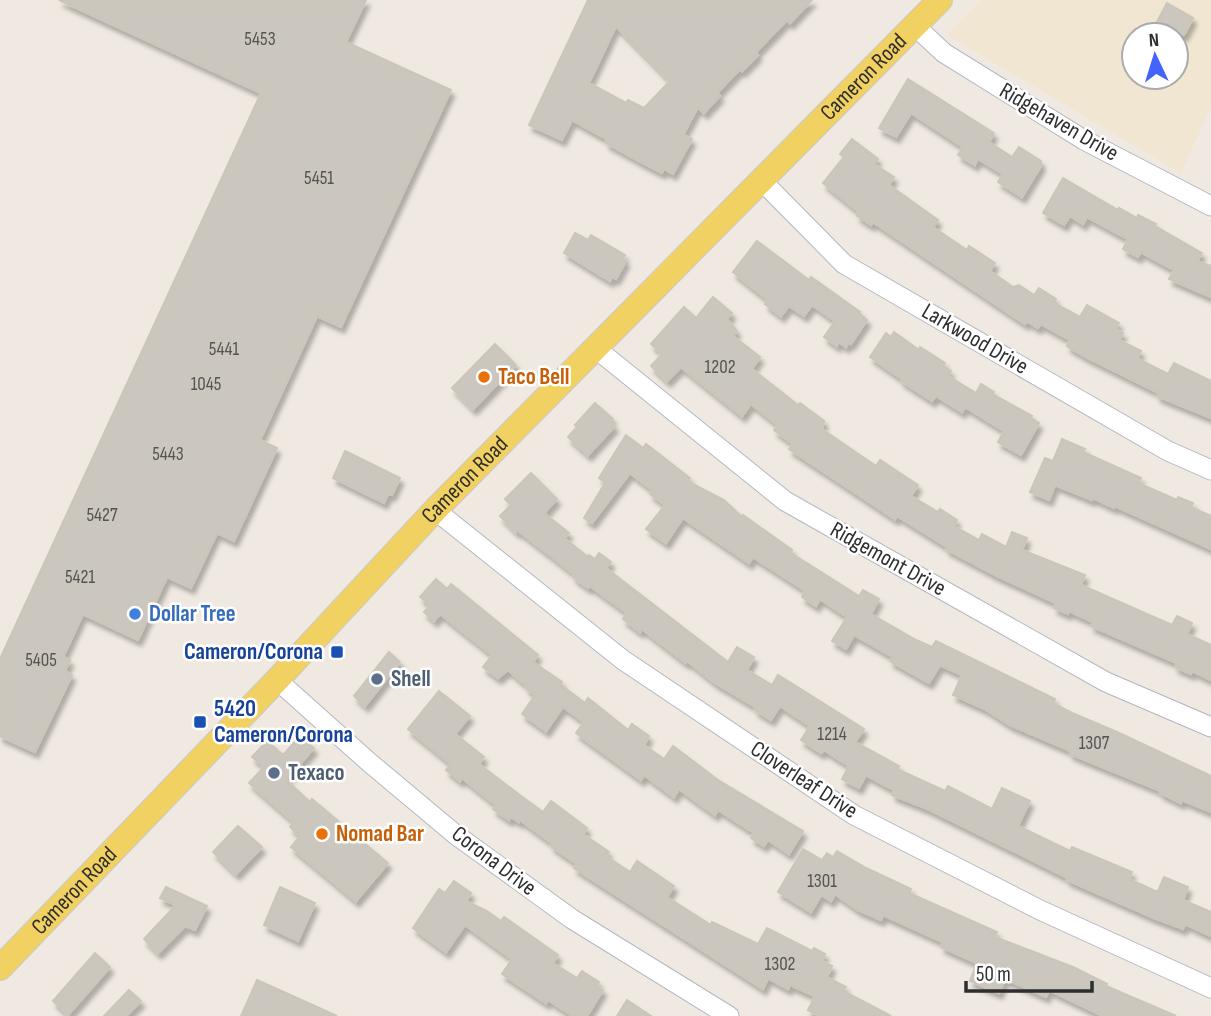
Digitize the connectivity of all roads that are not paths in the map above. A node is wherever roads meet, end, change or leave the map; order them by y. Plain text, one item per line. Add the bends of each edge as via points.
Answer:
1 (940, 0) edge
2 (915, 26) junction
3 (760, 179) junction
4 (1211, 206) edge
5 (594, 347) junction
6 (1211, 470) edge
7 (435, 510) junction
8 (277, 680) junction
9 (1211, 727) edge
10 (0, 968) edge
11 (1211, 988) edge
12 (729, 1016) edge

1 - 2 main road, Cameron Road
2 - 3 main road, Cameron Road
2 - 4 street, Ridgehaven Drive via 944,53 1084,140
3 - 5 main road, Cameron Road
3 - 6 street, Larkwood Drive via 844,264 1168,451
5 - 7 main road, Cameron Road
5 - 9 street, Ridgemont Drive via 785,501 1106,682
7 - 8 main road, Cameron Road
7 - 11 street, Cloverleaf Drive via 623,660 854,815 1040,910
8 - 10 main road, Cameron Road
8 - 12 street, Corona Drive via 456,835 572,919

